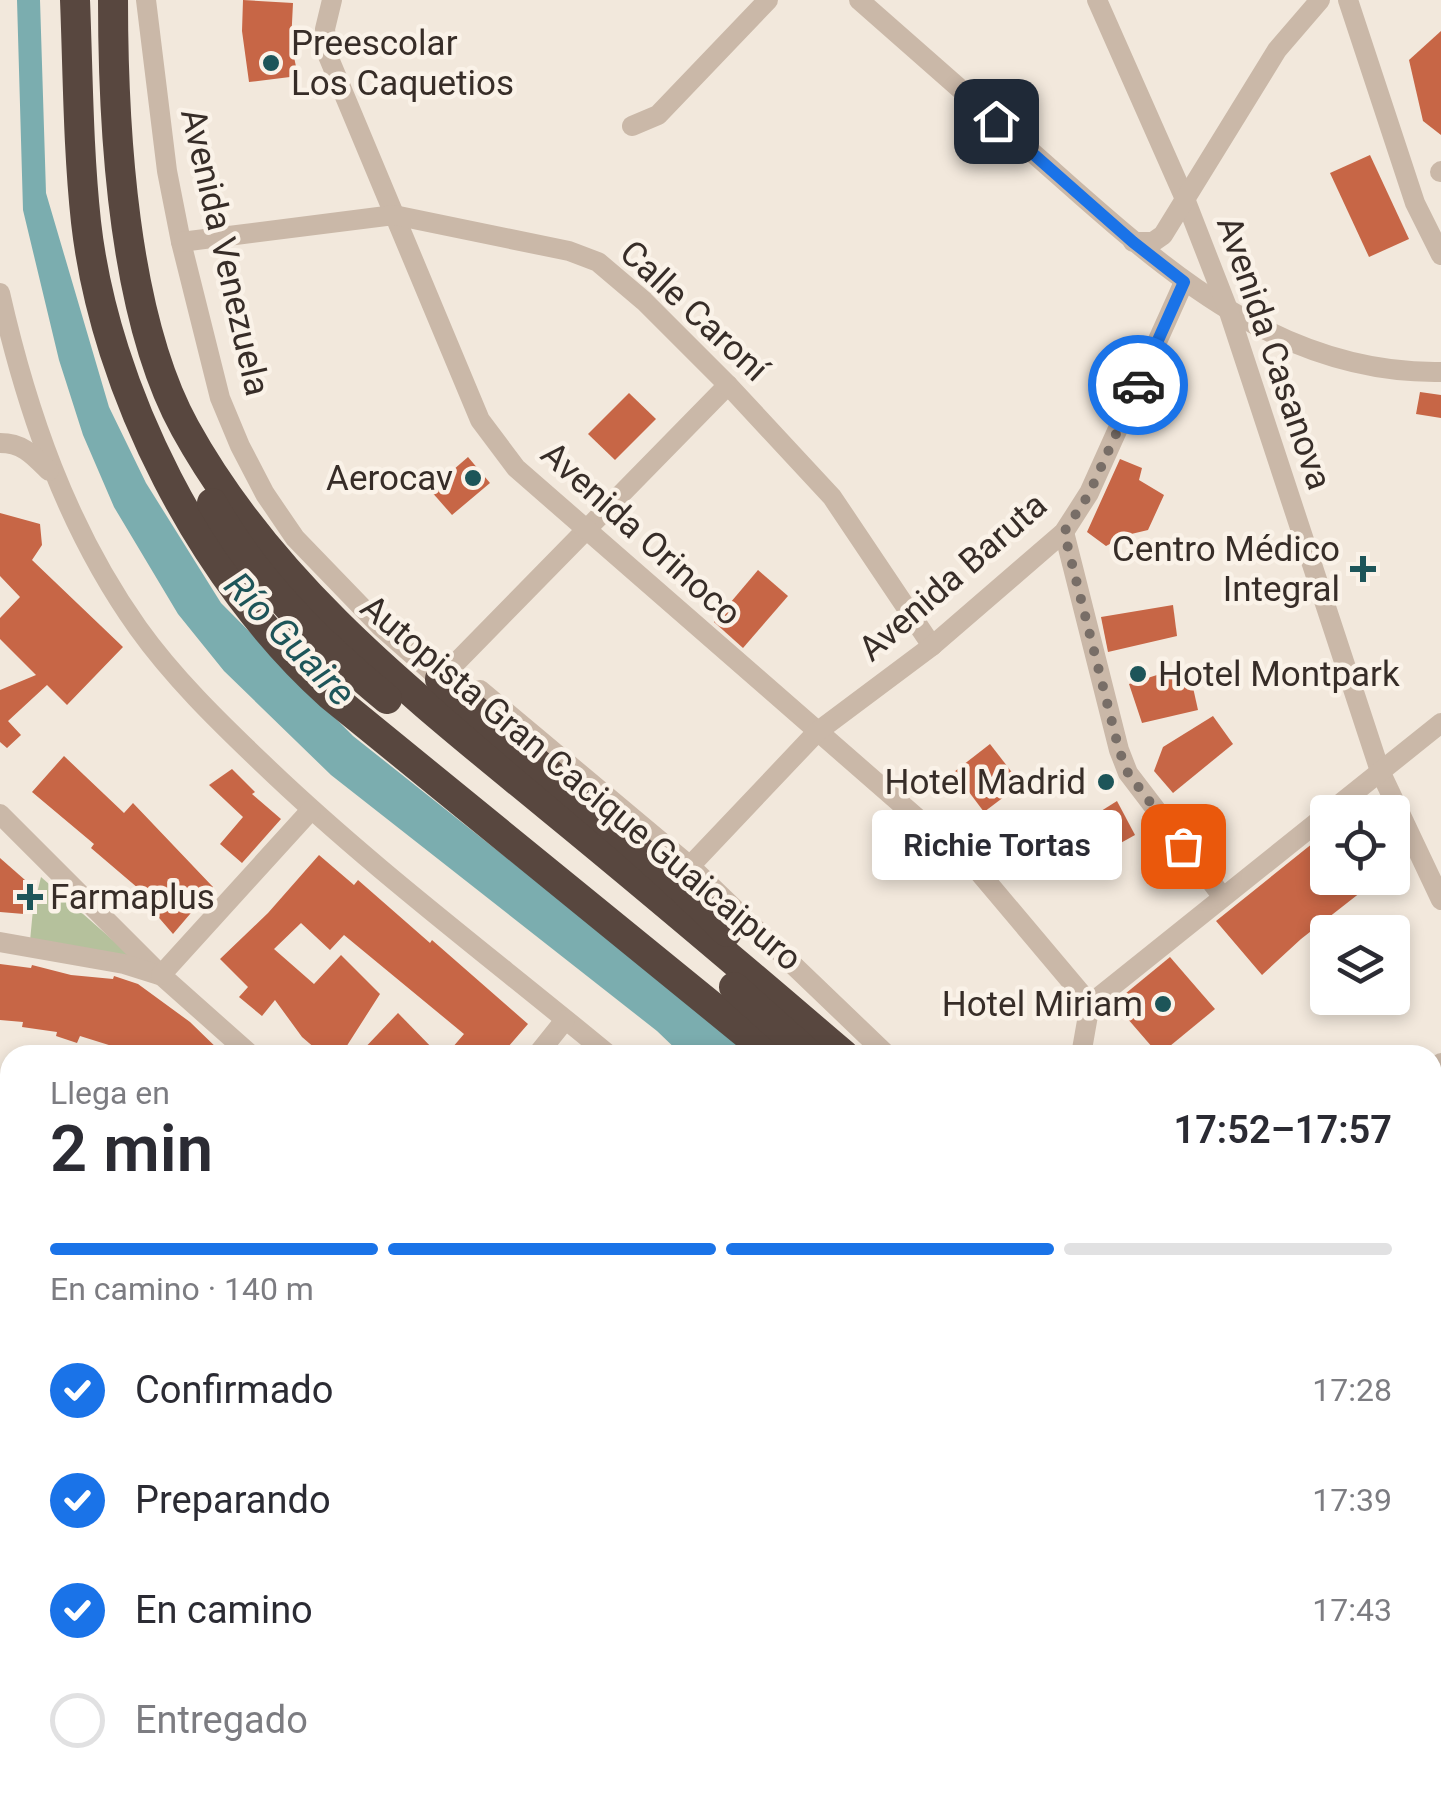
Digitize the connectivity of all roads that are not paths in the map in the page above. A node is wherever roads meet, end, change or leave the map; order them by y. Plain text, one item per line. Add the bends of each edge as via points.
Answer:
1 (76, 0) edge
2 (113, 0) edge
3 (146, 0) edge
4 (332, 0) edge
5 (768, 0) edge
6 (860, 0) edge
7 (1096, 0) edge
8 (1320, 0) edge
9 (1348, 0) edge
10 (632, 126) dead end
11 (1185, 198) junction
12 (394, 214) junction
13 (182, 242) junction
14 (1133, 242) junction
15 (1441, 255) edge
16 (1184, 282) junction
17 (0, 294) edge
18 (1229, 312) junction
19 (158, 364) junction
20 (1441, 372) edge
21 (728, 386) junction
22 (0, 443) edge
23 (54, 476) junction
24 (586, 531) junction
25 (1064, 532) junction
26 (932, 646) junction
27 (440, 679) junction
28 (480, 690) dead end
29 (1441, 722) edge
30 (816, 732) junction
31 (1380, 771) junction
32 (310, 810) junction
33 (0, 814) edge
34 (690, 866) junction
35 (1222, 896) junction
36 (1441, 900) edge
37 (0, 942) edge
38 (742, 967) junction
39 (161, 975) junction
40 (1090, 1004) junction
41 (564, 1020) junction
42 (240, 1045) edge
43 (545, 1045) edge
44 (596, 1045) edge
45 (760, 1045) edge
46 (799, 1045) edge
47 (832, 1045) edge
48 (877, 1045) edge
49 (1084, 1045) edge

1 - 45 highway via 86,224 121,368 149,445 239,596 330,695
2 - 19 highway, Autopista Gran Cacique Guaicaipuro via 124,204
3 - 13 street, Avenida Venezuela
4 - 12 street, Avenida Orinoco via 328,56
5 - 10 street via 658,115
6 - 14 street
7 - 11 street, Avenida Casanova
8 - 11 street via 1276,50
9 - 15 street via 1415,203
11 - 14 street via 1158,240
11 - 18 street, Avenida Casanova
12 - 13 street, Calle Caroní
12 - 21 street, Calle Caroní via 598,262
12 - 24 street, Avenida Orinoco via 480,420 516,468
13 - 27 street, Avenida Venezuela via 220,398 266,494 334,581
14 - 16 street
16 - 18 street
16 - 25 street, Avenida Baruta via 1089,494
17 - 23 street
18 - 20 street via 1340,362
18 - 31 street, Avenida Casanova
19 - 38 highway, Autopista Gran Cacique Guaicaipuro via 184,427 257,536 340,629
19 - 46 highway via 164,411 180,446 245,557 282,602 353,671
21 - 24 street
21 - 26 street, Calle Caroní via 832,498
22 - 23 street via 26,448
23 - 32 street via 110,584 161,659
24 - 27 street
24 - 30 street, Avenida Orinoco
25 - 26 street, Avenida Baruta
25 - 35 street via 1128,773
26 - 30 street, Avenida Baruta
27 - 38 highway via 697,901 729,933
28 - 34 street
29 - 31 street
30 - 34 street, Avenida Baruta
30 - 40 street, Avenida Orinoco via 978,871
31 - 35 street
31 - 36 street, Avenida Casanova
32 - 39 street
32 - 41 street
33 - 39 street
34 - 48 street
35 - 40 street
37 - 39 street
38 - 47 highway, Autopista Gran Cacique Guaicaipuro
39 - 42 street
40 - 49 street
41 - 43 street
41 - 44 street

